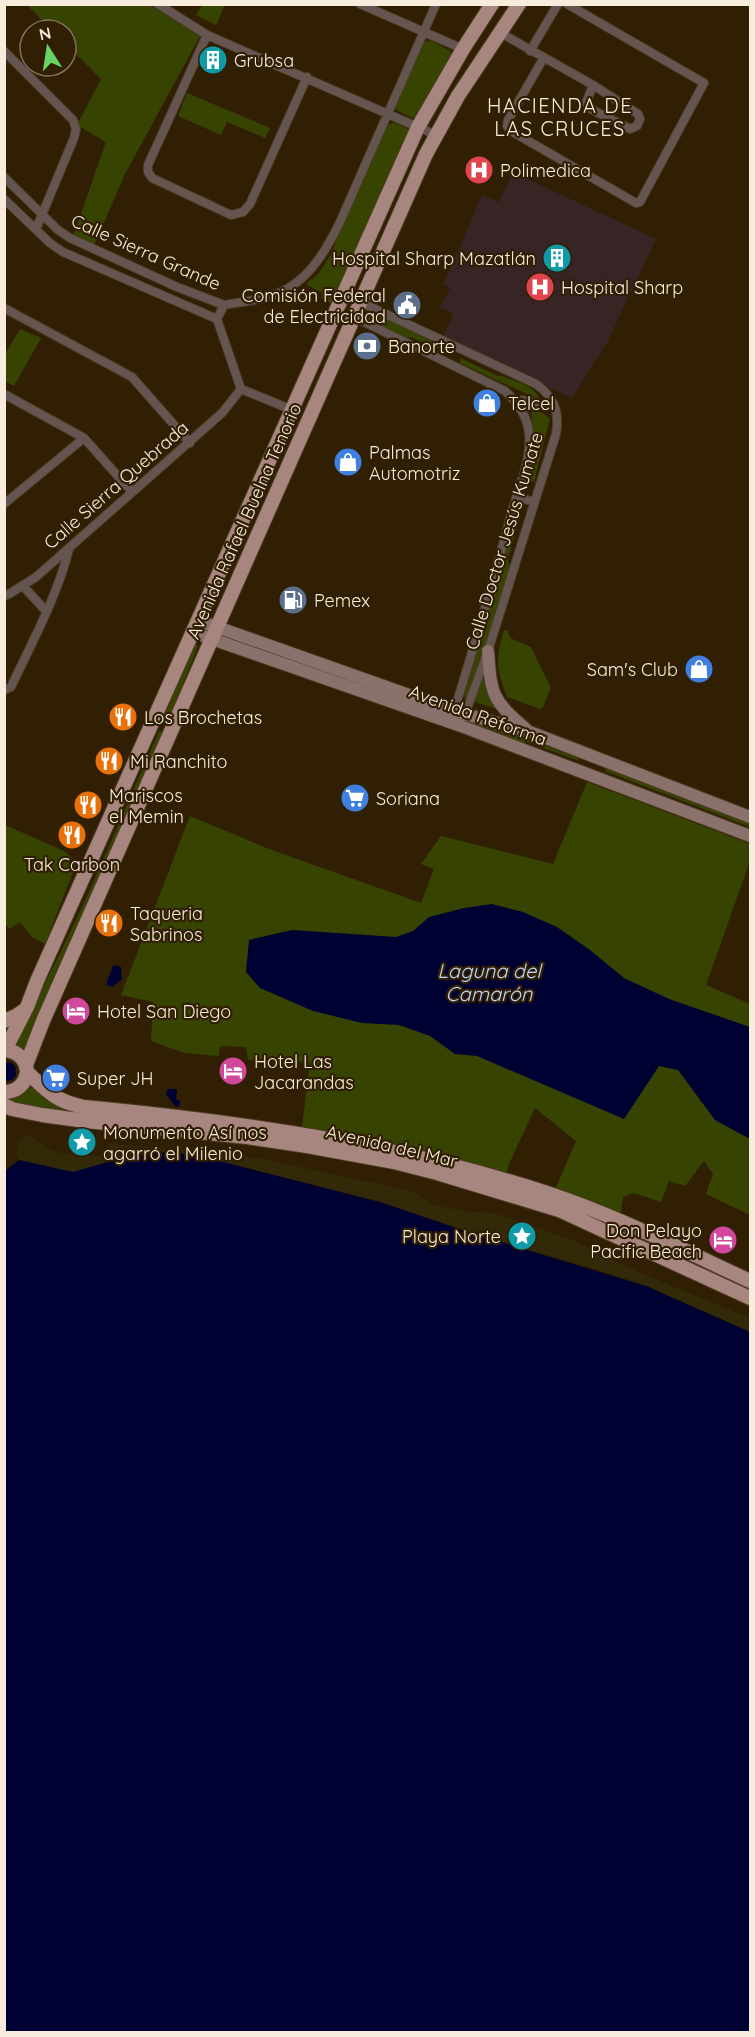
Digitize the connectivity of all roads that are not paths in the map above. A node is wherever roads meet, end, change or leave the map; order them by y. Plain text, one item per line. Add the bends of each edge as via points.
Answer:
1 (158, 4) edge
2 (360, 4) edge
3 (436, 4) edge
4 (492, 4) edge
5 (519, 4) edge
6 (558, 4) edge
7 (567, 4) edge
8 (499, 32) junction
9 (423, 33) junction
10 (207, 35) junction
11 (463, 49) junction
12 (4, 51) edge
13 (530, 51) junction
14 (543, 59) junction
15 (307, 77) junction
16 (593, 86) junction
17 (387, 113) junction
18 (418, 127) junction
19 (436, 135) junction
20 (4, 177) edge
21 (4, 200) edge
22 (42, 215) junction
23 (36, 229) junction
24 (360, 302) junction
25 (224, 305) junction
26 (4, 308) edge
27 (354, 317) junction
28 (217, 319) junction
29 (241, 389) junction
30 (4, 394) edge
31 (515, 401) junction
32 (555, 404) junction
33 (290, 410) junction
34 (84, 438) junction
35 (190, 443) junction
36 (132, 492) junction
37 (516, 496) junction
38 (535, 502) junction
39 (4, 504) edge
40 (69, 549) junction
41 (23, 586) junction
42 (4, 596) edge
43 (46, 611) junction
44 (194, 626) junction
45 (215, 633) junction
46 (488, 651) junction
47 (4, 690) edge
48 (457, 719) junction
49 (530, 732) junction
50 (750, 817) edge
51 (750, 836) edge
52 (27, 1007) junction
53 (4, 1021) edge
54 (5, 1050) edge
55 (27, 1069) junction
56 (4, 1092) edge
57 (4, 1105) edge
58 (750, 1281) edge
59 (750, 1298) edge

1 - 10 street
2 - 9 street
3 - 9 street
4 - 11 main road, Avenida Rafael Buelna Tenorio
5 - 8 main road, Avenida Rafael Buelna Tenorio
6 - 13 street
7 - 14 street via 704,83 640,202 507,126
8 - 13 street
8 - 19 main road, Avenida Rafael Buelna Tenorio
9 - 11 street
9 - 17 street
10 - 15 street
10 - 15 street via 148,172 152,178 231,215 243,212 250,204
11 - 18 main road, Avenida Rafael Buelna Tenorio
12 - 22 street via 73,120 74,138
13 - 14 street
14 - 16 street
15 - 17 street
16 - 16 street via 586,106 630,129 638,126 638,114
17 - 18 street
17 - 25 street via 340,222 308,273 272,296
18 - 19 street
18 - 33 main road, Avenida Rafael Buelna Tenorio
19 - 24 main road, Avenida Rafael Buelna Tenorio
20 - 22 street, Calle Sierra Grande
21 - 23 street, Calle Sierra Grande
22 - 23 street
22 - 25 street, Calle Sierra Grande via 70,238
23 - 28 street, Calle Sierra Grande via 63,252
24 - 27 main road, Avenida Rafael Buelna Tenorio
24 - 32 street via 536,384
25 - 28 street
26 - 35 street via 132,377
27 - 31 street, Calle Doctor Jesús Kumate via 505,391
27 - 45 main road, Avenida Rafael Buelna Tenorio
28 - 29 street
29 - 33 street
29 - 35 street, Calle Sierra Quebrada
30 - 34 street
31 - 32 street via 547,407
31 - 37 street, Calle Doctor Jesús Kumate via 528,427 530,444
32 - 38 street, Calle Doctor Jesús Kumate via 556,434
33 - 44 main road, Avenida Rafael Buelna Tenorio
34 - 36 street
34 - 39 street
35 - 36 street, Calle Sierra Quebrada
36 - 40 street, Calle Sierra Quebrada
37 - 38 street
37 - 48 street, Calle Doctor Jesús Kumate
38 - 46 street, Calle Doctor Jesús Kumate
40 - 41 street, Calle Sierra Quebrada
40 - 43 street
41 - 42 street, Calle Sierra Quebrada
41 - 43 street
43 - 47 street via 11,687
44 - 45 main road, Avenida Reforma
44 - 52 main road, Avenida Rafael Buelna Tenorio
45 - 48 main road, Avenida Reforma
45 - 55 main road, Avenida Rafael Buelna Tenorio via 43,1021
46 - 48 street, Calle Doctor Jesús Kumate
46 - 49 main road via 495,697 503,710
48 - 49 main road, Avenida Reforma
48 - 51 main road, Avenida Reforma
49 - 50 main road, Avenida Reforma
52 - 53 main road
52 - 54 main road, Avenida Rafael Buelna Tenorio
54 - 55 main road, Avenida del Mar via 18,1054
55 - 56 main road via 22,1086
55 - 58 main road, Avenida del Mar via 49,1093 75,1105 310,1134 464,1168 610,1216
57 - 59 main road, Avenida del Mar via 86,1121 307,1146 437,1173 559,1210

